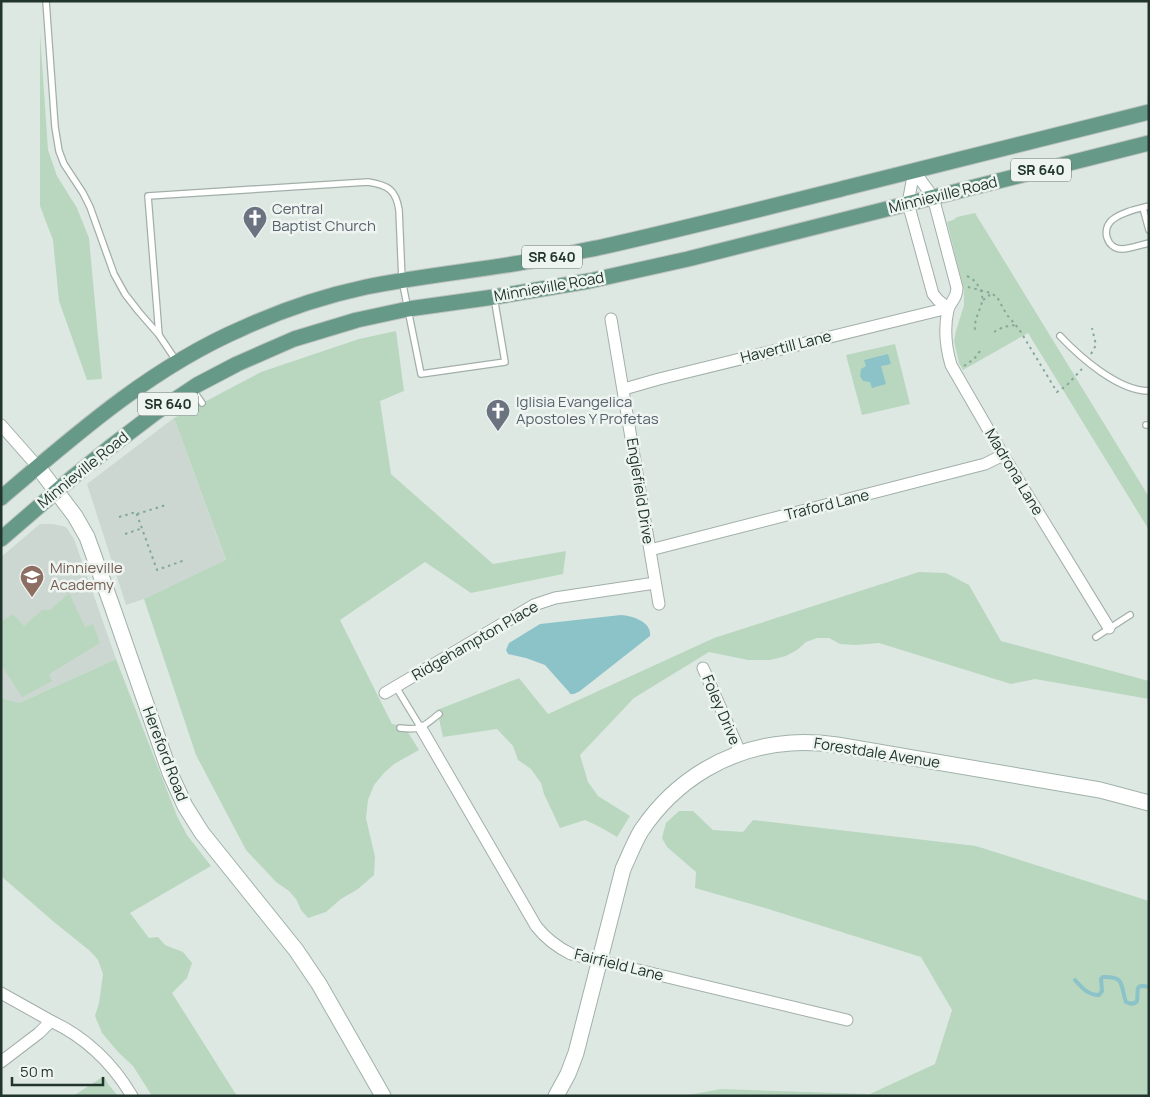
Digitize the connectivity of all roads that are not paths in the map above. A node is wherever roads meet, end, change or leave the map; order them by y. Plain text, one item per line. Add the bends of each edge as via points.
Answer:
1 (46, 1) edge
2 (1149, 112) edge
3 (1149, 143) edge
4 (914, 171) junction
5 (933, 197) junction
6 (908, 203) junction
7 (1146, 207) edge
8 (1149, 230) edge
9 (1149, 243) edge
10 (402, 280) junction
11 (494, 297) junction
12 (948, 308) junction
13 (408, 309) junction
14 (611, 319) dead end
15 (159, 334) junction
16 (1060, 336) dead end
17 (177, 362) junction
18 (192, 388) junction
19 (624, 390) junction
20 (1149, 391) edge
21 (202, 403) dead end
22 (1, 425) edge
23 (1003, 455) junction
24 (38, 466) junction
25 (57, 490) junction
26 (1, 498) edge
27 (1, 539) edge
28 (650, 550) junction
29 (655, 583) junction
30 (659, 604) dead end
31 (1130, 615) dead end
32 (1109, 628) junction
33 (1096, 637) dead end
34 (703, 668) dead end
35 (396, 687) junction
36 (385, 693) dead end
37 (439, 714) dead end
38 (400, 728) dead end
39 (421, 728) junction
40 (740, 752) junction
41 (1149, 803) edge
42 (600, 960) junction
43 (1, 993) edge
44 (847, 1020) dead end
45 (51, 1021) junction
46 (1, 1062) edge
47 (132, 1096) edge
48 (382, 1096) edge
49 (556, 1096) edge

1 - 15 lane via 58,151 83,192 114,274 125,294
2 - 4 main road, Minnieville Road / SR 640
3 - 5 main road, Minnieville Road / SR 640
4 - 5 street, Madrona Lane
4 - 6 street
4 - 10 main road, Minnieville Road / SR 640 via 671,232 543,259
5 - 6 main road, Minnieville Road / SR 640
5 - 12 street, Madrona Lane via 956,288 956,296
6 - 11 main road, Minnieville Road / SR 640 via 688,259 589,281
6 - 12 street via 933,294
7 - 8 lane
7 - 9 lane via 1113,219 1106,235 1111,245 1119,249
10 - 13 lane
10 - 15 lane via 398,205 393,192 387,187 368,182 148,196
10 - 17 main road, Minnieville Road / SR 640 via 354,290 279,313 241,328
11 - 13 main road, Minnieville Road / SR 640
11 - 13 lane via 505,362 421,374
12 - 19 street, Havertill Lane via 669,376
12 - 23 street, Madrona Lane via 946,340 951,365
13 - 18 main road, Minnieville Road / SR 640 via 356,320 294,339
14 - 19 street, Englefield Drive
15 - 17 lane
16 - 20 lane via 1086,361 1110,377 1136,390
17 - 24 main road, Minnieville Road / SR 640 via 131,392
18 - 21 lane
18 - 25 main road, Minnieville Road / SR 640 via 108,448
19 - 28 street, Englefield Drive
22 - 24 street
23 - 28 street, Traford Lane via 985,464
23 - 32 street, Madrona Lane
24 - 25 street, Hereford Road
24 - 26 main road, Minnieville Road / SR 640
25 - 27 main road, Minnieville Road / SR 640
25 - 48 street, Hereford Road via 87,537 170,773 185,806 202,833 296,950 332,1005
28 - 29 street, Englefield Drive
29 - 30 street, Englefield Drive
29 - 35 street, Ridgehampton Place via 555,598 534,605
31 - 32 lane
32 - 33 lane
34 - 40 street, Foley Drive
35 - 36 street, Ridgehampton Place
35 - 39 lane
37 - 39 lane
38 - 39 lane
39 - 42 street, Fairfield Lane via 536,926 554,944 571,954
40 - 41 street, Forestdale Avenue via 792,742 837,745 1100,790
40 - 42 street, Forestdale Avenue via 687,782 669,797 640,832 623,870
42 - 44 street, Fairfield Lane
42 - 49 street, Forestdale Avenue via 576,1053
43 - 45 street
45 - 46 street
45 - 47 street via 93,1049 110,1065

